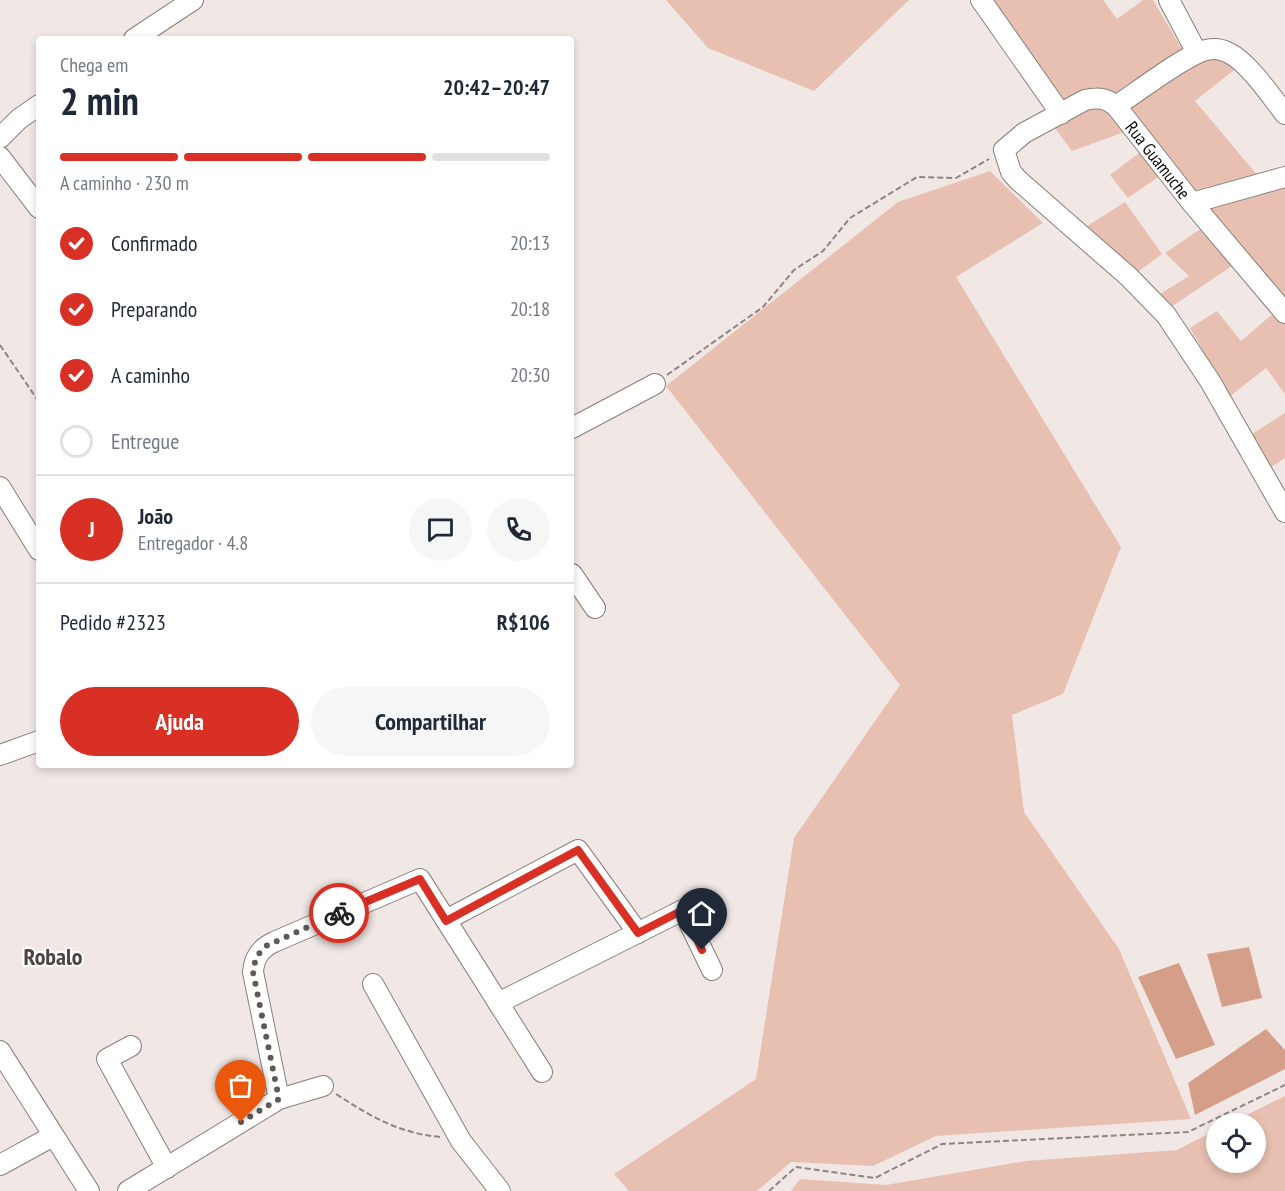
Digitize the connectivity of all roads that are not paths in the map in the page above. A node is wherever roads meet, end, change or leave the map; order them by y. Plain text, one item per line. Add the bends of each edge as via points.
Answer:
1 (193, 0) edge
2 (981, 0) edge
3 (1169, 0) edge
4 (139, 36) edge
5 (1197, 53) junction
6 (1116, 106) junction
7 (36, 107) edge
8 (1061, 114) junction
9 (1285, 114) edge
10 (0, 138) edge
11 (0, 157) edge
12 (1285, 177) edge
13 (1192, 203) junction
14 (36, 204) edge
15 (1285, 313) edge
16 (655, 384) road end
17 (574, 427) edge
18 (0, 487) edge
19 (1285, 512) edge
20 (36, 545) edge
21 (574, 577) edge
22 (595, 608) dead end
23 (36, 742) edge
24 (0, 755) edge
25 (446, 921) junction
26 (638, 933) junction
27 (712, 970) dead end
28 (373, 984) dead end
29 (498, 1003) junction
30 (131, 1046) dead end
31 (0, 1051) edge
32 (542, 1072) dead end
33 (323, 1086) road end
34 (279, 1099) junction
35 (53, 1136) junction
36 (0, 1165) edge
37 (167, 1168) junction
38 (89, 1191) edge
39 (128, 1191) edge
40 (500, 1191) edge

1 - 4 street
2 - 8 street
3 - 5 street
5 - 6 street
5 - 9 street via 1212,49 1230,53
6 - 8 street, Rua Guamuche via 1094,98
6 - 13 street, Rua Guamuche
7 - 10 street
8 - 19 street, Rua Guamuche via 1024,133 1004,150 1011,172 1130,277 1166,315 1210,381
11 - 14 street
12 - 13 street
13 - 15 street, Rua Guamuche
16 - 17 street
18 - 20 street
21 - 22 street
23 - 24 street
25 - 26 street via 578,850
25 - 29 street
25 - 34 street via 420,879 261,950 253,972
26 - 27 street via 683,910
26 - 29 street
28 - 40 street via 459,1138
29 - 32 street
30 - 37 street via 107,1059
31 - 35 street
33 - 34 street
34 - 37 street
35 - 36 street
35 - 38 street
37 - 39 street

